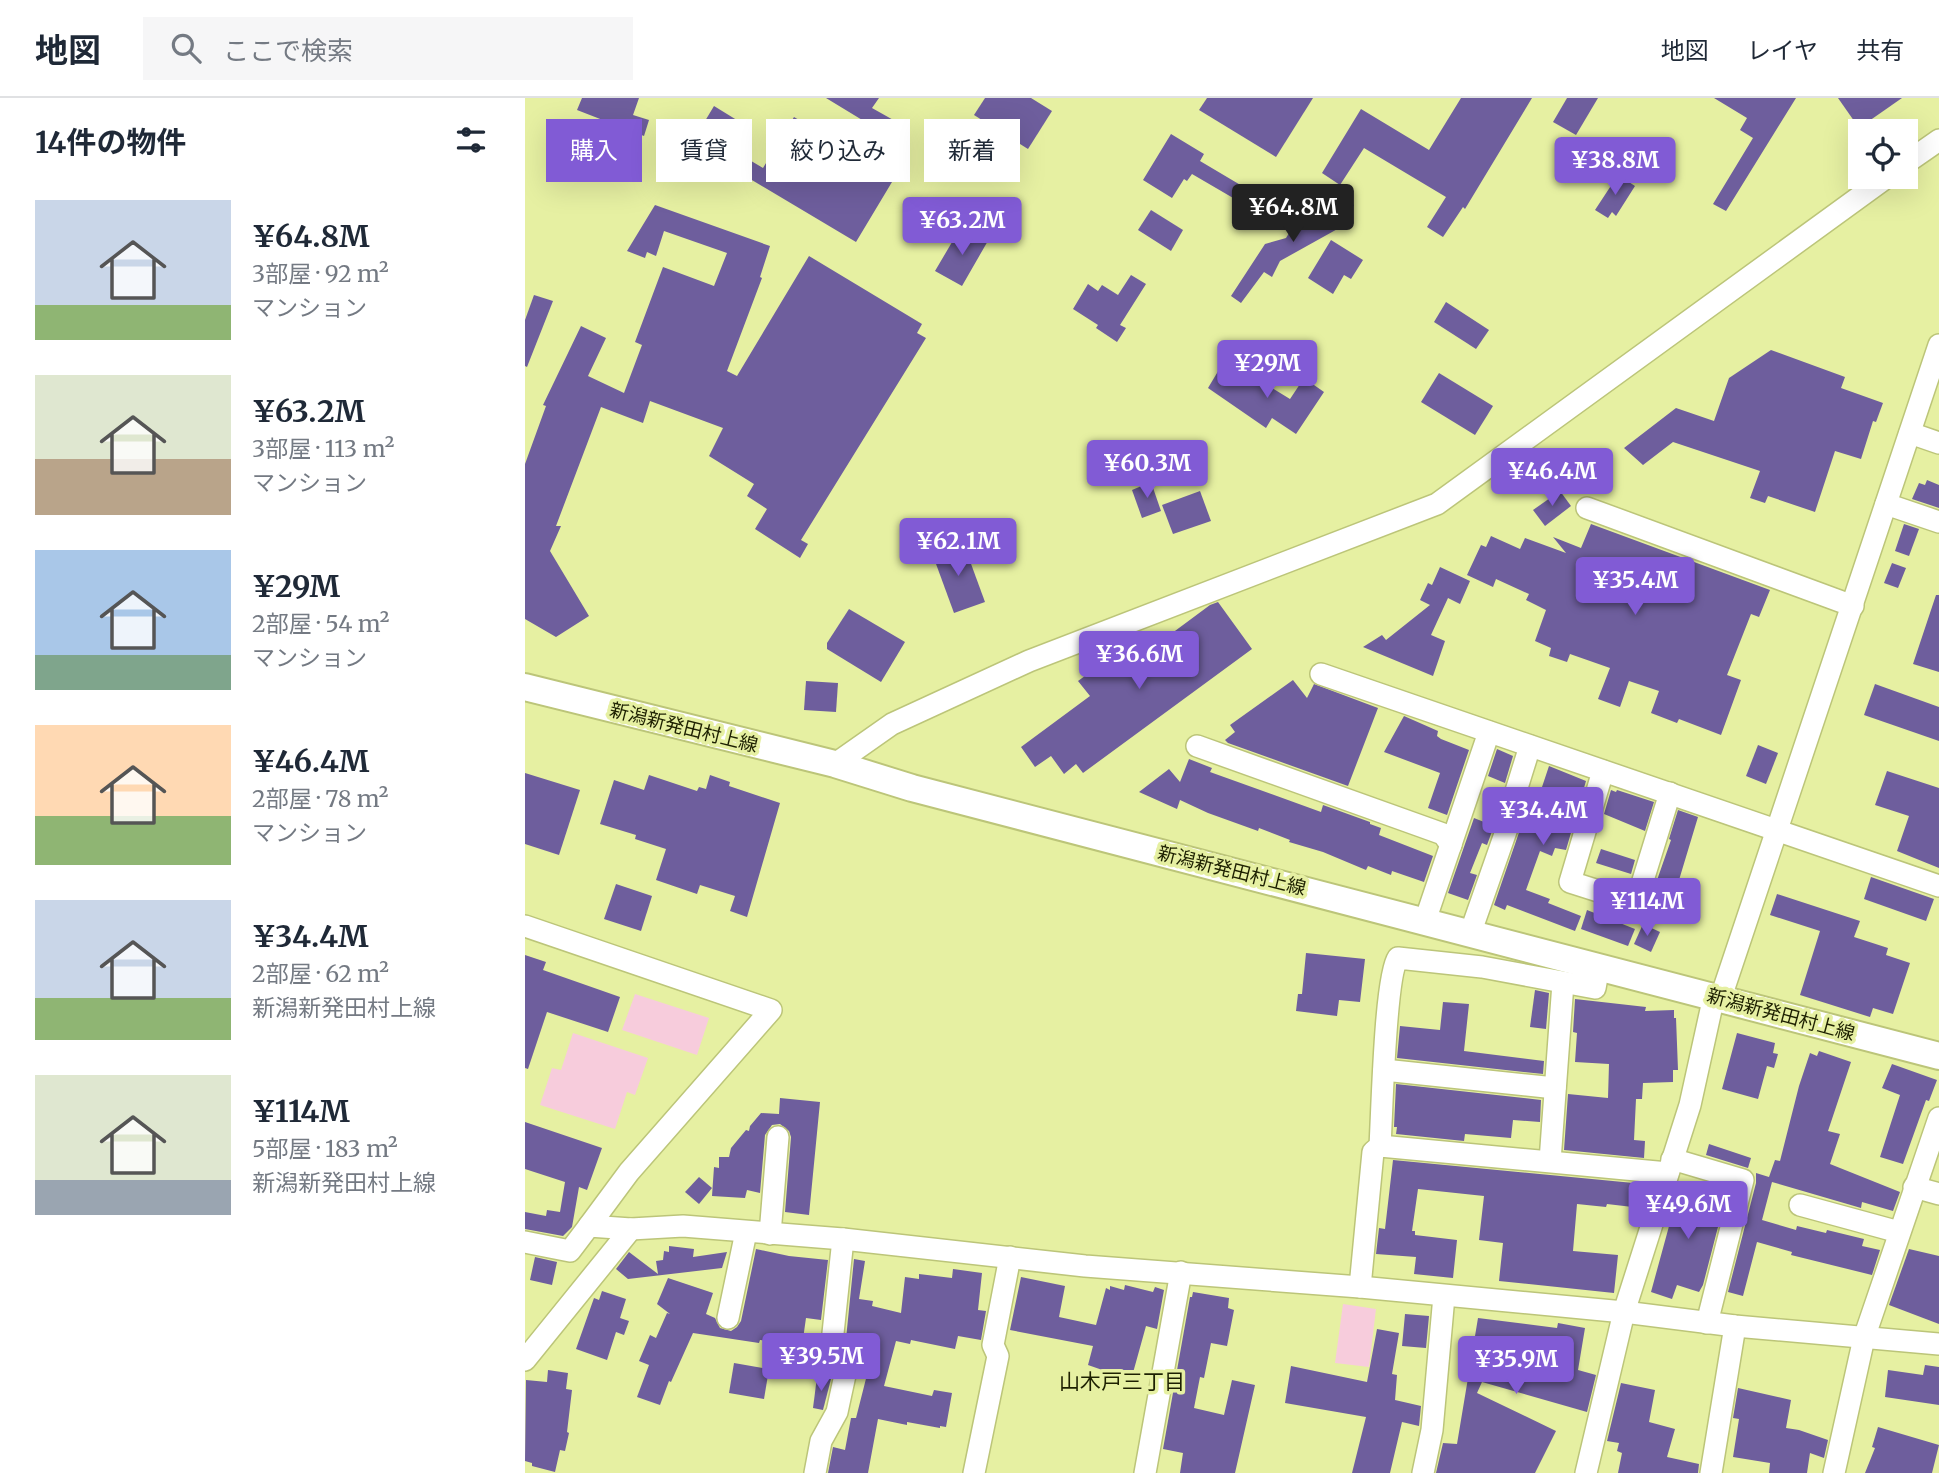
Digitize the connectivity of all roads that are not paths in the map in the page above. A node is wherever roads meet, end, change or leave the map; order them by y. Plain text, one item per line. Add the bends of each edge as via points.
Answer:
1 (1939, 140) edge
2 (1918, 155) edge
3 (1870, 189) edge
4 (1939, 345) edge
5 (1910, 433) junction
6 (1939, 443) edge
7 (1886, 504) junction
8 (1587, 508) dead end
9 (1939, 522) edge
10 (1853, 606) junction
11 (1321, 674) dead end
12 (525, 687) edge
13 (1489, 732) junction
14 (1197, 746) dead end
15 (1529, 746) junction
16 (835, 764) junction
17 (1603, 771) junction
18 (1670, 793) junction
19 (1778, 831) junction
20 (1451, 845) junction
21 (1939, 886) edge
22 (1425, 921) junction
23 (525, 926) edge
24 (1470, 934) junction
25 (1599, 966) junction
26 (1563, 983) junction
27 (1718, 997) junction
28 (1939, 1056) edge
29 (1384, 1070) junction
30 (1555, 1088) junction
31 (1939, 1118) edge
32 (778, 1138) dead end
33 (1380, 1146) junction
34 (1550, 1161) junction
35 (1670, 1166) junction
36 (1914, 1187) junction
37 (1939, 1194) edge
38 (1800, 1205) dead end
39 (589, 1226) junction
40 (631, 1229) junction
41 (745, 1232) junction
42 (1899, 1232) junction
43 (770, 1234) junction
44 (843, 1239) junction
45 (525, 1242) edge
46 (1010, 1257) junction
47 (1181, 1272) junction
48 (1360, 1287) junction
49 (1444, 1296) junction
50 (1625, 1312) junction
51 (728, 1318) dead end
52 (1706, 1323) junction
53 (1735, 1326) junction
54 (1864, 1338) junction
55 (1939, 1344) edge
56 (525, 1360) edge
57 (815, 1473) edge
58 (974, 1473) edge
59 (1145, 1473) edge
60 (1423, 1473) edge
61 (1586, 1473) edge
62 (1711, 1473) edge
63 (1834, 1473) edge

1 - 2 street
3 - 16 street via 1437,504 1029,661 892,724
4 - 5 street
5 - 6 street
5 - 7 street
7 - 9 street
7 - 10 street
8 - 10 street
10 - 19 street
11 - 13 street
12 - 16 main road, 新潟新発田村上線
13 - 15 street
13 - 20 street
14 - 20 street via 1443,834
15 - 17 street
15 - 24 street
16 - 22 main road, 新潟新発田村上線
17 - 18 street
17 - 18 street via 1570,881 1636,903
18 - 19 street
19 - 21 street
19 - 27 street
20 - 22 street
22 - 24 main road, 新潟新発田村上線
23 - 39 street via 771,1010 629,1172
24 - 25 main road, 新潟新発田村上線
25 - 26 street via 1595,988
25 - 27 main road, 新潟新発田村上線
26 - 29 street via 1482,967 1398,958 1390,989
26 - 30 street
27 - 28 main road, 新潟新発田村上線
27 - 35 street
29 - 30 street
29 - 33 street
30 - 34 street
31 - 36 street
32 - 43 street
33 - 34 street
33 - 48 street via 1373,1153
34 - 35 street
35 - 50 street
35 - 52 street via 1743,1180
36 - 37 street
36 - 42 street
38 - 42 street
39 - 40 street
39 - 45 street via 571,1251
40 - 41 street via 683,1226
40 - 56 street
41 - 43 street
41 - 51 street
42 - 54 street
43 - 44 street
44 - 46 street
44 - 57 street via 831,1352 845,1375 837,1412 821,1441
46 - 47 street
46 - 58 street via 993,1345 998,1356
47 - 48 street
47 - 59 street
48 - 49 street
49 - 50 street
49 - 60 street
50 - 52 street
50 - 61 street
52 - 53 street
53 - 54 street
53 - 62 street
54 - 55 street
54 - 63 street

